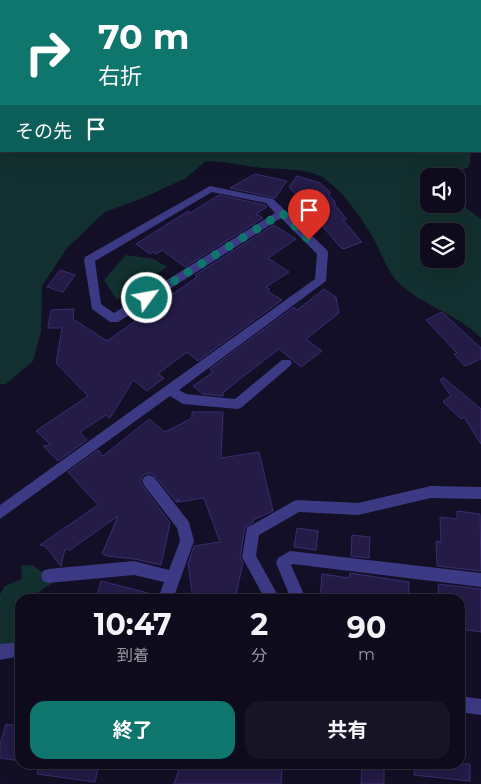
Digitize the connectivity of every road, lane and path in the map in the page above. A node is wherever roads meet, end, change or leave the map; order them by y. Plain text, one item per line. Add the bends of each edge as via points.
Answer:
1 (282, 213) junction
2 (286, 363) dead end
3 (170, 390) junction
4 (149, 481) dead end
5 (481, 493) edge
6 (0, 513) edge
7 (48, 576) dead end
8 (173, 578) junction
9 (481, 580) edge
10 (167, 594) edge
11 (270, 594) edge
12 (297, 594) edge
13 (15, 650) edge
14 (0, 652) edge
15 (465, 705) edge
16 (481, 707) edge

1 - 1 street via 269,201 210,189 89,260 96,306 114,319
1 - 3 street via 323,253 320,281
2 - 3 street via 238,404 182,399
3 - 6 street
4 - 8 street via 184,526 187,541
5 - 11 street via 432,492 358,509 296,506 252,532 249,557
7 - 8 street via 134,568
8 - 10 street
9 - 12 street via 290,557 283,564
13 - 14 street
15 - 16 street

